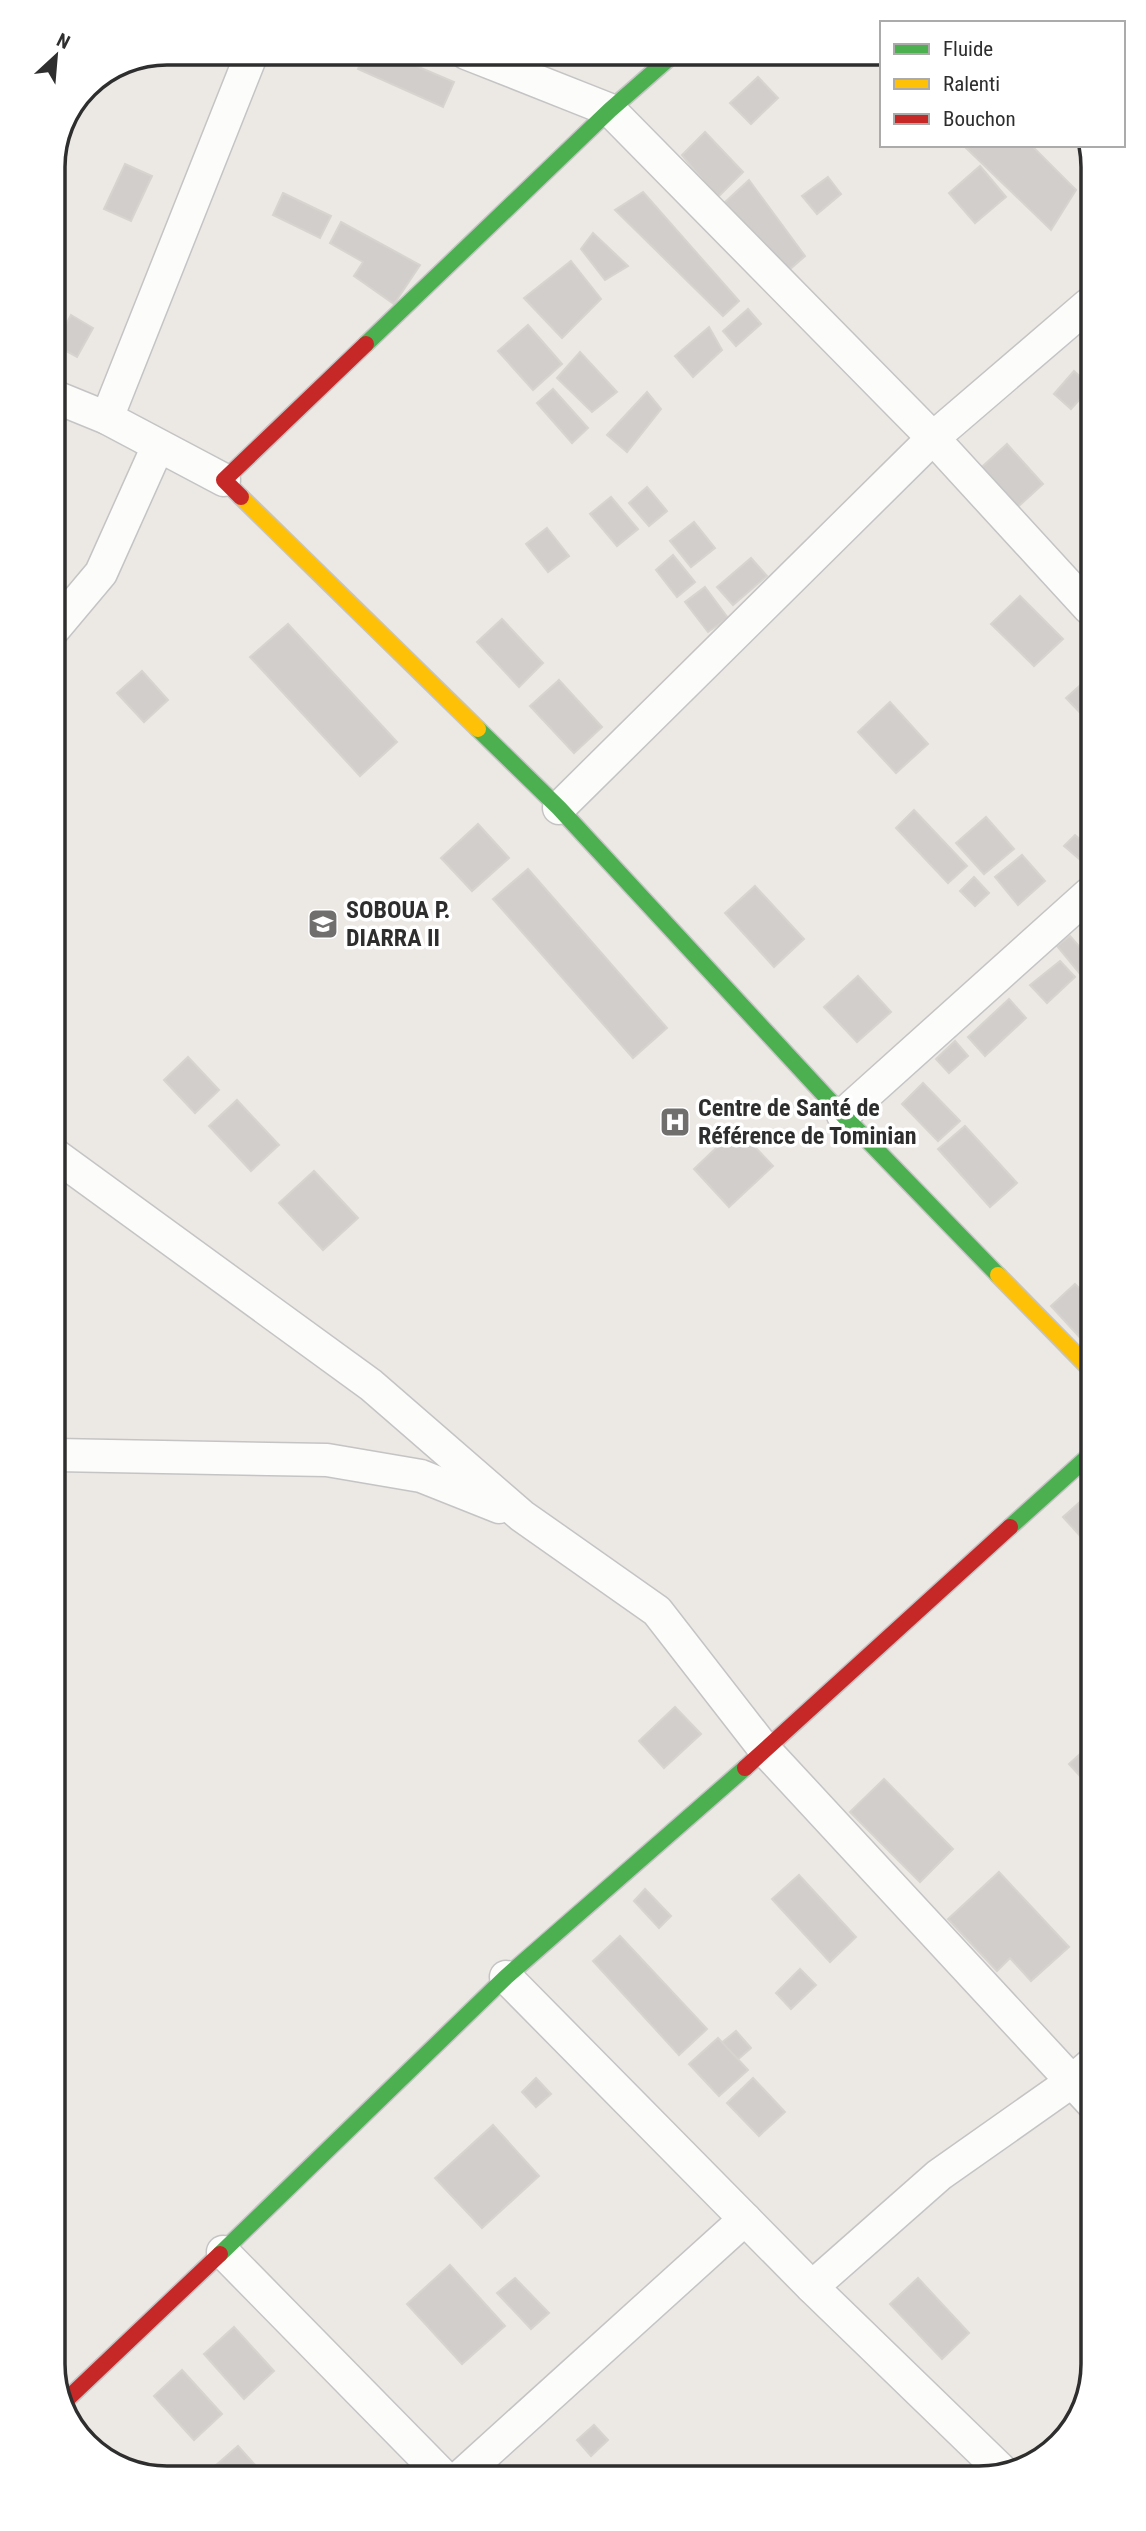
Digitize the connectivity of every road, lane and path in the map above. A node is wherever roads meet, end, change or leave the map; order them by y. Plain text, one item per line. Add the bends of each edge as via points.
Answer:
1 (247, 65) edge
2 (496, 65) edge
3 (661, 65) edge
4 (610, 110) junction
5 (1081, 311) edge
6 (65, 401) edge
7 (107, 418) junction
8 (933, 438) junction
9 (158, 446) junction
10 (223, 480) junction
11 (1081, 599) edge
12 (65, 616) edge
13 (559, 808) junction
14 (1081, 901) edge
15 (844, 1115) junction
16 (65, 1162) edge
17 (1081, 1360) edge
18 (65, 1455) edge
19 (1081, 1463) edge
20 (522, 1516) junction
21 (765, 1750) junction
22 (506, 1977) junction
23 (1081, 2078) edge
24 (1081, 2086) edge
25 (745, 2219) junction
26 (223, 2252) junction
27 (812, 2287) junction
28 (70, 2397) edge
29 (995, 2464) edge
30 (433, 2466) edge
31 (472, 2466) edge

1 - 7 street
2 - 4 street
3 - 4 street
4 - 8 street
4 - 10 street
5 - 8 street
6 - 7 street
7 - 9 street
8 - 11 street
8 - 13 street
9 - 10 street
9 - 12 street via 101,573
10 - 13 street
13 - 15 street
14 - 15 street
15 - 17 street
16 - 20 street via 371,1385
18 - 20 street via 327,1460 421,1476
19 - 21 street
20 - 21 street via 657,1611
21 - 22 street
21 - 23 street
22 - 25 street
22 - 26 street
24 - 27 street via 939,2175
25 - 27 street
25 - 31 street
26 - 28 street
26 - 30 street
27 - 29 street

